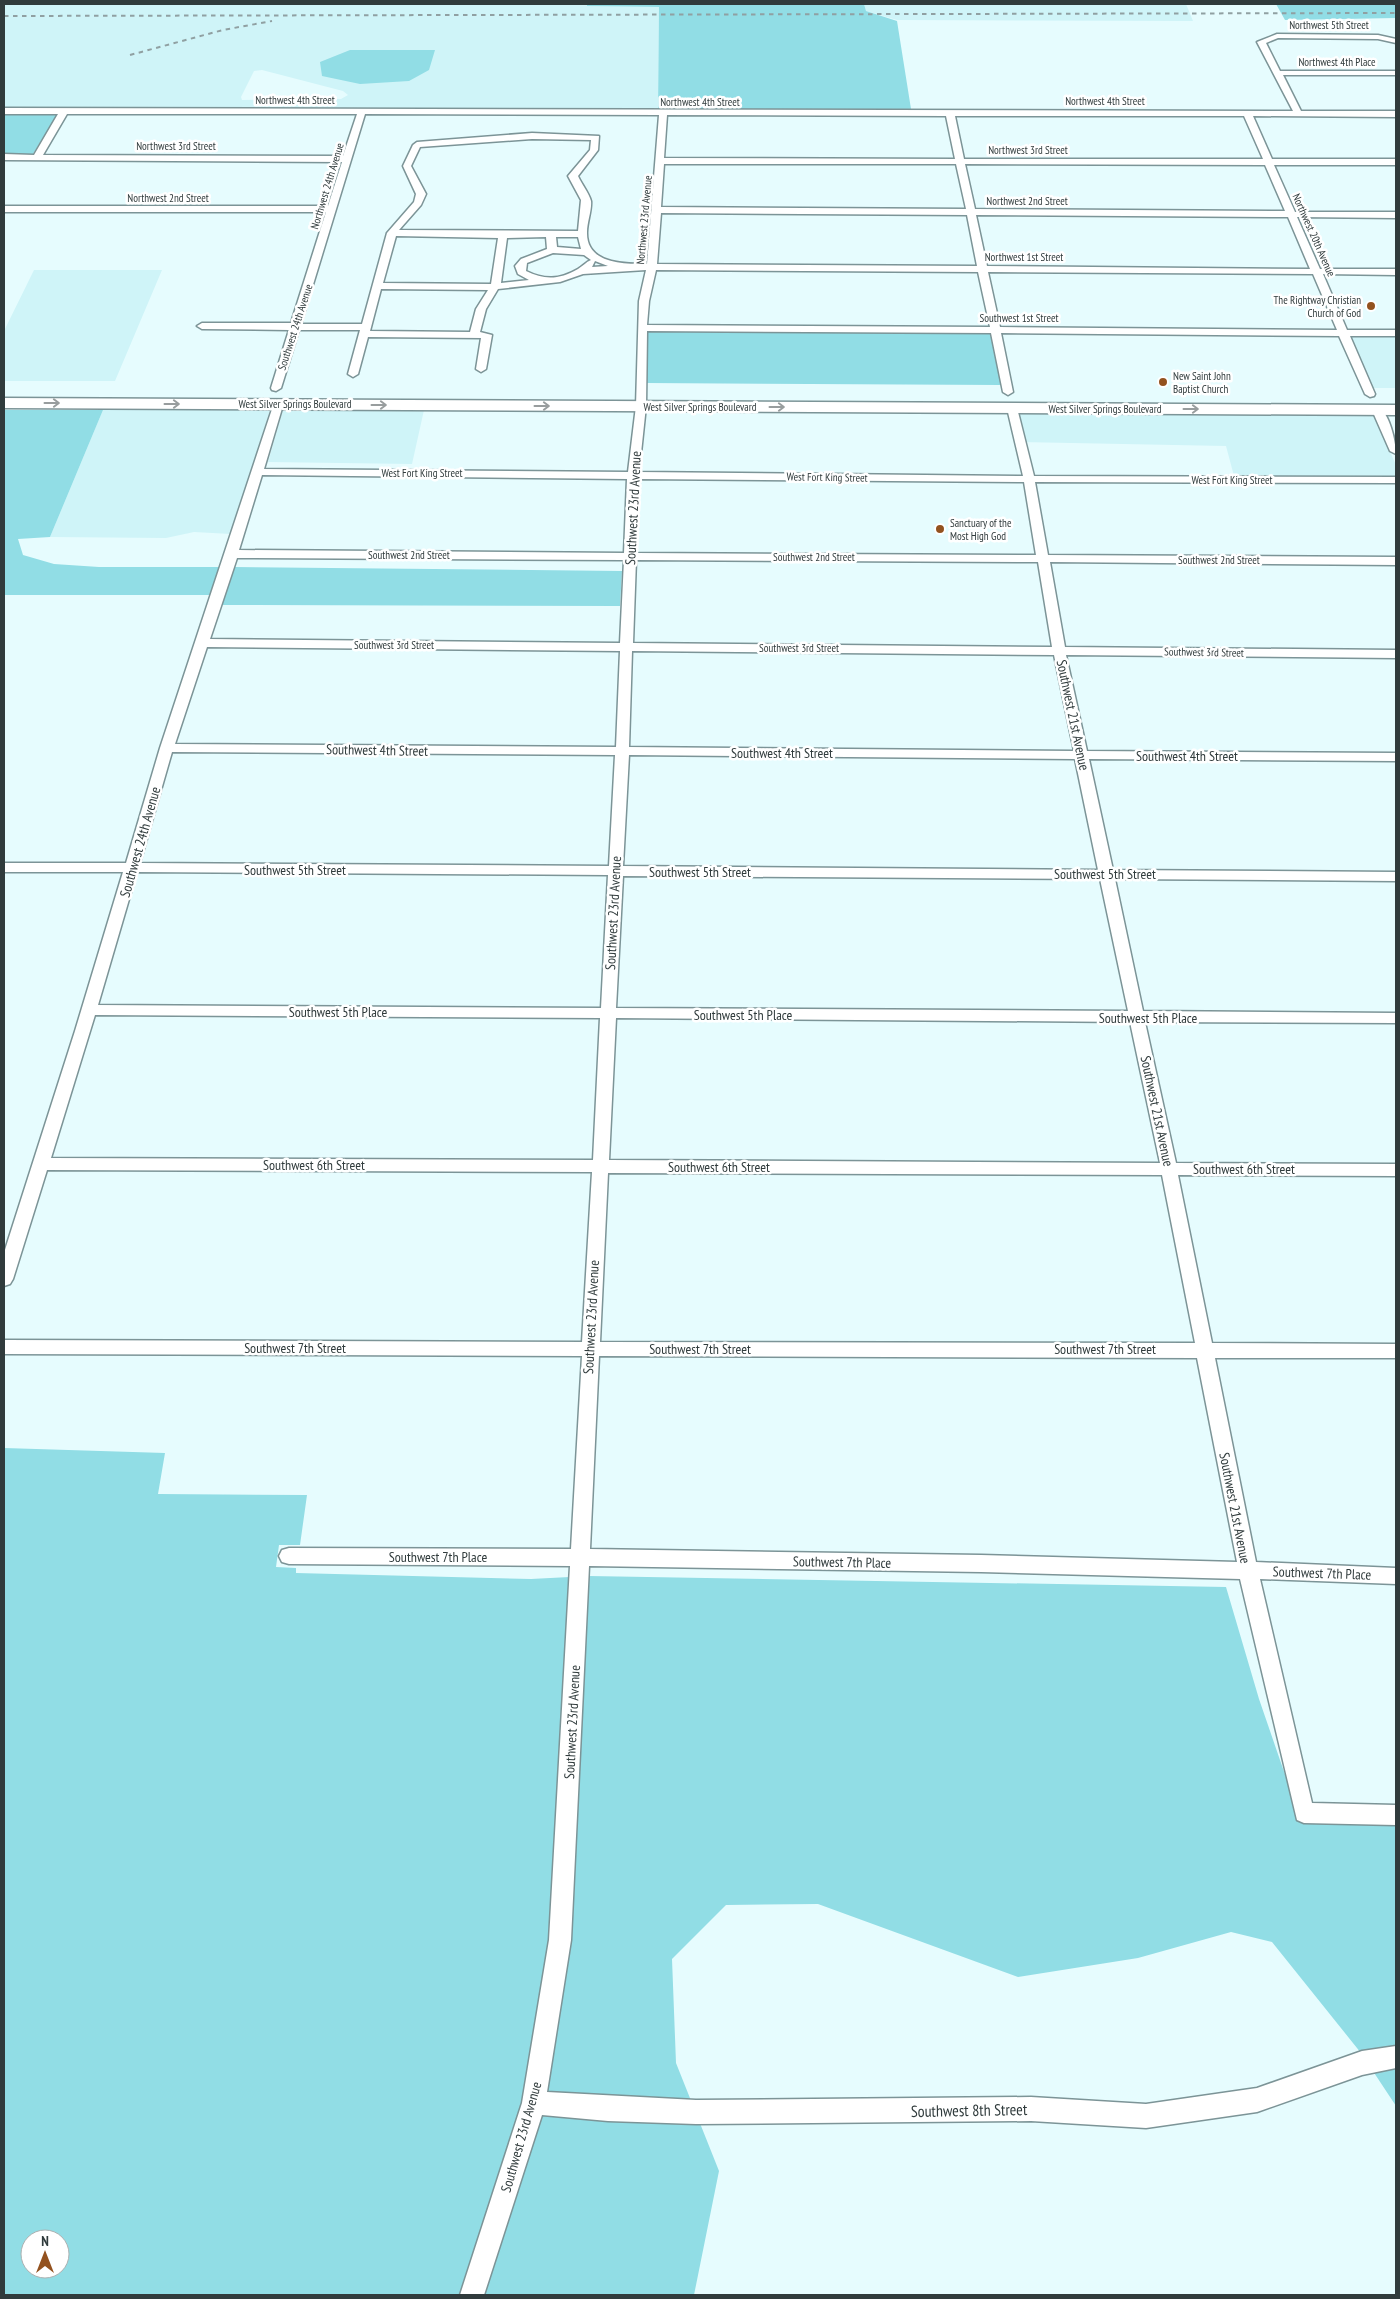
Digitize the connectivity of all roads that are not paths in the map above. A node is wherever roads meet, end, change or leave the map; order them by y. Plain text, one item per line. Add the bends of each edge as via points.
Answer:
1 (1393, 40) edge
2 (1277, 73) junction
3 (1396, 73) edge
4 (4, 111) edge
5 (64, 111) junction
6 (362, 111) junction
7 (950, 112) junction
8 (1247, 113) junction
9 (1298, 113) junction
10 (662, 114) junction
11 (1396, 114) edge
12 (4, 157) edge
13 (37, 157) junction
14 (348, 159) junction
15 (660, 161) junction
16 (960, 161) junction
17 (1268, 162) junction
18 (1396, 162) edge
19 (4, 208) edge
20 (332, 209) junction
21 (657, 210) junction
22 (971, 212) junction
23 (1291, 214) junction
24 (1396, 215) edge
25 (392, 233) junction
26 (551, 234) junction
27 (582, 234) junction
28 (503, 235) junction
29 (552, 250) junction
30 (590, 255) junction
31 (315, 267) joint
32 (623, 267) junction
33 (652, 267) junction
34 (983, 269) junction
35 (584, 271) junction
36 (1316, 272) junction
37 (1396, 272) edge
38 (539, 281) junction
39 (376, 286) junction
40 (495, 286) junction
41 (202, 326) dead end
42 (295, 326) junction
43 (642, 328) junction
44 (365, 330) junction
45 (995, 330) junction
46 (1343, 332) junction
47 (1396, 333) edge
48 (474, 335) junction
49 (481, 369) dead end
50 (353, 374) dead end
51 (256, 388) dead end
52 (295, 388) dead end
53 (363, 389) dead end
54 (620, 390) dead end
55 (660, 390) dead end
56 (988, 392) dead end
57 (1008, 392) junction
58 (1026, 392) dead end
59 (1130, 392) dead end
60 (1302, 393) dead end
61 (1370, 394) junction
62 (277, 396) junction
63 (1396, 396) edge
64 (640, 398) junction
65 (4, 403) edge
66 (855, 408) junction
67 (1012, 408) junction
68 (1336, 410) junction
69 (1377, 410) junction
70 (1396, 410) edge
71 (1396, 451) edge
72 (258, 472) junction
73 (633, 474) junction
74 (1029, 479) junction
75 (1396, 480) edge
76 (232, 554) junction
77 (630, 556) junction
78 (1043, 558) junction
79 (1396, 561) edge
80 (201, 643) junction
81 (626, 646) junction
82 (1059, 650) junction
83 (1396, 654) edge
84 (167, 748) junction
85 (622, 753) junction
86 (1081, 755) junction
87 (1396, 757) edge
88 (4, 867) edge
89 (133, 868) junction
90 (615, 872) junction
91 (1107, 874) junction
92 (1396, 876) edge
93 (90, 1010) junction
94 (608, 1014) junction
95 (1137, 1018) junction
96 (1396, 1018) edge
97 (42, 1164) junction
98 (599, 1166) junction
99 (1169, 1169) junction
100 (1396, 1170) edge
101 (4, 1279) edge
102 (4, 1347) edge
103 (589, 1349) junction
104 (1204, 1349) junction
105 (1396, 1351) edge
106 (288, 1556) dead end
107 (582, 1557) junction
108 (1248, 1570) junction
109 (1396, 1576) edge
110 (1304, 1813) joint
111 (1396, 1815) edge
112 (1396, 2056) edge
113 (534, 2103) junction
114 (472, 2295) edge

1 - 2 street, Northwest 5th Street via 1378,37 1268,38 1261,42
2 - 3 street, Northwest 4th Place
2 - 9 street
4 - 5 street, Northwest 4th Street
5 - 6 street, Northwest 4th Street
5 - 13 street
6 - 10 street, Northwest 4th Street
6 - 14 street, Northwest 24th Avenue
7 - 8 street, Northwest 4th Street
7 - 10 street, Northwest 4th Street
7 - 16 street
8 - 9 street, Northwest 4th Street
8 - 17 street, Northwest 20th Avenue
9 - 11 street, Northwest 4th Street
10 - 15 street, Northwest 23rd Avenue
12 - 13 street, Northwest 3rd Street
13 - 14 street, Northwest 3rd Street
14 - 20 street, Northwest 24th Avenue
15 - 16 street, Northwest 3rd Street
15 - 21 street, Northwest 23rd Avenue
16 - 17 street, Northwest 3rd Street
16 - 22 street
17 - 18 street, Northwest 3rd Street
17 - 23 street, Northwest 20th Avenue
19 - 20 street, Northwest 2nd Street
20 - 31 street, Northwest 24th Avenue
21 - 22 street, Northwest 2nd Street
21 - 33 street, Northwest 23rd Avenue
22 - 23 street, Northwest 2nd Street
22 - 34 street
23 - 24 street, Northwest 2nd Street
23 - 36 street, Northwest 20th Avenue
25 - 27 street via 418,203 420,194 407,166 417,145 532,136 596,138 594,150 572,176 586,200
25 - 28 street
25 - 39 street
26 - 27 street
26 - 28 street
26 - 29 street
27 - 30 street
28 - 40 street
29 - 30 street
29 - 38 street via 524,261 520,266 521,272
30 - 32 street
30 - 35 street
31 - 42 street, Southwest 24th Avenue
32 - 33 street, Northwest 1st Street
32 - 35 street
33 - 34 street, Northwest 1st Street
33 - 43 street, Northwest 23rd Avenue
34 - 36 street, Northwest 1st Street
34 - 45 street
35 - 38 street
36 - 37 street, Northwest 1st Street
36 - 46 street, Northwest 20th Avenue
38 - 40 street
39 - 40 street
39 - 44 street
40 - 48 street via 481,309
41 - 42 street
42 - 44 street
42 - 62 street, Southwest 24th Avenue
43 - 45 street, Southwest 1st Street
43 - 64 street, Southwest 23rd Avenue
44 - 48 street
44 - 50 street
45 - 46 street, Southwest 1st Street
45 - 57 street
46 - 47 street, Southwest 1st Street
46 - 61 street, Northwest 20th Avenue
48 - 49 street via 487,335
51 - 62 main road, West Silver Springs Boulevard
52 - 62 main road, West Silver Springs Boulevard
53 - 62 main road, West Silver Springs Boulevard via 343,388
54 - 64 main road, West Silver Springs Boulevard
55 - 64 main road, West Silver Springs Boulevard
56 - 57 main road
57 - 58 main road
57 - 66 main road via 1001,399 982,403 868,402
59 - 67 main road via 1124,396 1042,396 1018,402
60 - 61 main road
61 - 63 main road
61 - 68 main road via 1357,404
62 -> 64 main road, West Silver Springs Boulevard
65 -> 62 main road, West Silver Springs Boulevard via 221,404
62 - 72 street, Southwest 24th Avenue
63 - 69 main road
64 -> 66 main road, West Silver Springs Boulevard
64 - 73 street, Southwest 23rd Avenue
66 - 67 main road, West Silver Springs Boulevard
67 -> 68 main road, West Silver Springs Boulevard
67 - 74 street, Southwest 21st Avenue
68 - 69 main road, West Silver Springs Boulevard
69 - 70 main road, West Silver Springs Boulevard
69 - 71 street
72 - 73 street, West Fort King Street
72 - 76 street, Southwest 24th Avenue
73 - 74 street, West Fort King Street
73 - 77 street, Southwest 23rd Avenue
74 - 75 street, West Fort King Street
74 - 78 street, Southwest 21st Avenue
76 - 77 street, Southwest 2nd Street
76 - 80 street, Southwest 24th Avenue
77 - 78 street, Southwest 2nd Street
77 - 81 street, Southwest 23rd Avenue
78 - 79 street, Southwest 2nd Street
78 - 82 street, Southwest 21st Avenue
80 - 81 street, Southwest 3rd Street
80 - 84 street, Southwest 24th Avenue
81 - 82 street, Southwest 3rd Street
81 - 85 street, Southwest 23rd Avenue
82 - 83 street, Southwest 3rd Street
82 - 86 street, Southwest 21st Avenue
84 - 85 street, Southwest 4th Street
84 - 89 street, Southwest 24th Avenue
85 - 86 street, Southwest 4th Street
85 - 90 street, Southwest 23rd Avenue
86 - 87 street, Southwest 4th Street
86 - 91 street, Southwest 21st Avenue
88 - 89 street, Southwest 5th Street
89 - 90 street, Southwest 5th Street
89 - 93 street, Southwest 24th Avenue
90 - 91 street, Southwest 5th Street
90 - 94 street, Southwest 23rd Avenue
91 - 92 street, Southwest 5th Street
91 - 95 street, Southwest 21st Avenue
93 - 94 street, Southwest 5th Place
93 - 97 street, Southwest 24th Avenue
94 - 95 street, Southwest 5th Place
94 - 98 street, Southwest 23rd Avenue
95 - 96 street, Southwest 5th Place
95 - 99 street, Southwest 21st Avenue
97 - 98 street, Southwest 6th Street
97 - 101 street, Southwest 24th Avenue
98 - 99 street, Southwest 6th Street
98 - 103 street, Southwest 23rd Avenue
99 - 100 street, Southwest 6th Street
99 - 104 street, Southwest 21st Avenue
102 - 103 street, Southwest 7th Street
103 - 104 street, Southwest 7th Street
103 - 107 street, Southwest 23rd Avenue
104 - 105 street, Southwest 7th Street
104 - 108 street, Southwest 21st Avenue
106 - 107 street, Southwest 7th Place
107 - 108 street, Southwest 7th Place
107 - 113 street, Southwest 23rd Avenue via 560,1940
108 - 109 street, Southwest 7th Place
108 - 110 street, Southwest 21st Avenue
110 - 111 street
112 - 113 street, Southwest 8th Street via 1362,2062 1257,2100 1146,2116 1031,2108 696,2112
113 - 114 street, Southwest 23rd Avenue

